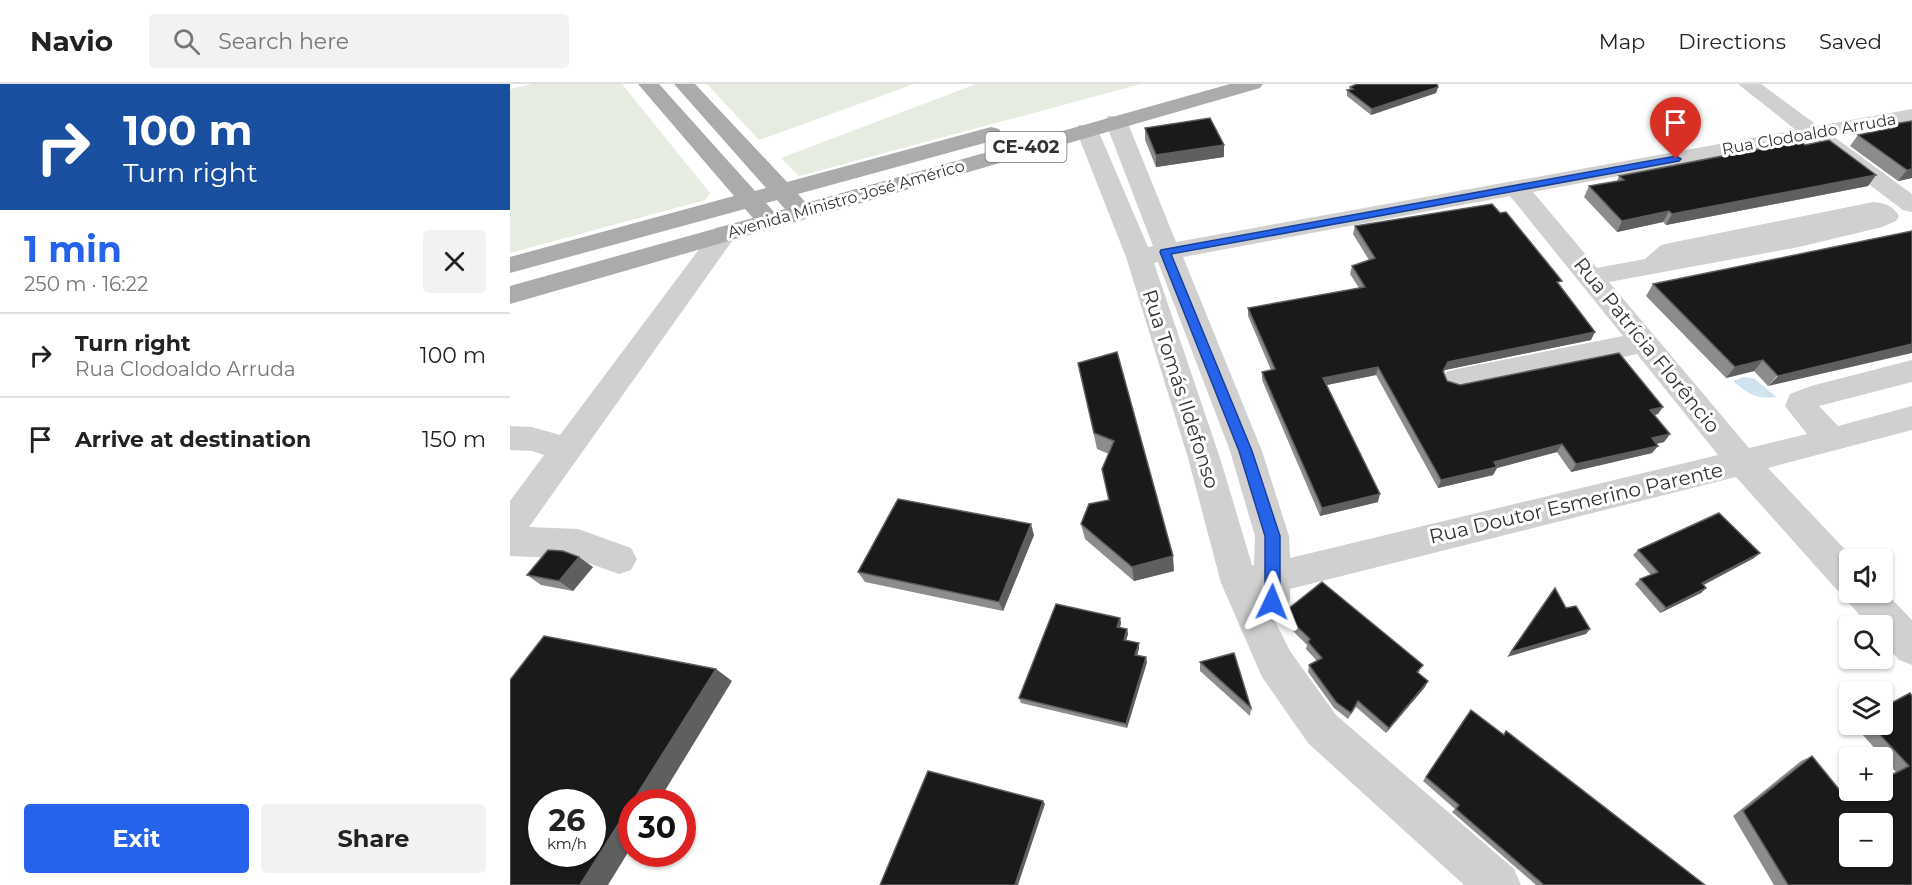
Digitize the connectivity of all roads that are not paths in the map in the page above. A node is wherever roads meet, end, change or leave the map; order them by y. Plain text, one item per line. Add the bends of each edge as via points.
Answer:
1 (648, 84) edge
2 (684, 84) edge
3 (1178, 84) edge
4 (1253, 84) edge
5 (1748, 84) edge
6 (1912, 115) edge
7 (1091, 116) junction
8 (1015, 128) dead end
9 (1812, 132) junction
10 (781, 189) junction
11 (1518, 190) junction
12 (749, 198) junction
13 (1912, 205) edge
14 (801, 212) junction
15 (1845, 220) dead end
16 (768, 221) junction
17 (724, 234) junction
18 (1152, 255) junction
19 (510, 265) edge
20 (1592, 278) junction
21 (510, 295) edge
22 (1200, 339) junction
23 (1645, 342) junction
24 (1167, 346) junction
25 (1912, 371) edge
26 (1457, 380) dead end
27 (1912, 418) edge
28 (510, 438) edge
29 (1832, 440) junction
30 (1246, 451) junction
31 (565, 452) junction
32 (1204, 458) junction
33 (1744, 464) junction
34 (510, 527) edge
35 (510, 541) edge
36 (619, 559) dead end
37 (1839, 567) edge
38 (1273, 578) junction
39 (1239, 583) junction
40 (1872, 603) edge
41 (1912, 648) edge
42 (1270, 649) junction
43 (1498, 885) edge

1 - 12 main road
2 - 10 main road
3 - 7 main road, Avenida Ministro José Américo / CE-402
4 - 7 main road, Avenida Ministro José Américo / CE-402
5 - 9 street
6 - 9 street, Rua Clodoaldo Arruda
7 - 14 main road, Avenida Ministro José Américo / CE-402
7 - 18 street, Rua Tomás Ildefonso
8 - 10 main road, Avenida Ministro José Américo / CE-402
9 - 11 street, Rua Clodoaldo Arruda
9 - 13 street
10 - 12 main road, Avenida Ministro José Américo / CE-402
10 - 14 main road
11 - 18 street, Rua Clodoaldo Arruda
11 - 20 street, Rua Patrícia Florêncio
12 - 16 main road
12 - 19 main road, Avenida Ministro José Américo / CE-402
14 - 16 main road, Avenida Ministro José Américo / CE-402
15 - 20 street
16 - 17 main road, Avenida Ministro José Américo / CE-402
17 - 21 main road, Avenida Ministro José Américo / CE-402
17 - 31 street
18 - 22 street, Rua Tomás Ildefonso
18 - 24 street, Rua Tomás Ildefonso
20 - 23 street, Rua Patrícia Florêncio
22 - 24 street
22 - 30 street, Rua Tomás Ildefonso
23 - 26 street
23 - 33 street, Rua Patrícia Florêncio
24 - 32 street, Rua Tomás Ildefonso
25 - 29 street via 1801,402 1805,413
27 - 29 street, Rua Doutor Esmerino Parente
28 - 31 street via 548,441
29 - 33 street, Rua Doutor Esmerino Parente
30 - 32 street
30 - 38 street, Rua Tomás Ildefonso via 1272,536
31 - 34 street
32 - 39 street, Rua Tomás Ildefonso
33 - 37 street, Rua Patrícia Florêncio
33 - 38 street, Rua Doutor Esmerino Parente
35 - 36 street via 578,544
38 - 39 street, Rua Doutor Esmerino Parente
38 - 42 street, Rua Tomás Ildefonso
39 - 42 street, Rua Tomás Ildefonso
40 - 41 street
42 - 43 street, Rua Tomás Ildefonso via 1280,672 1322,729

